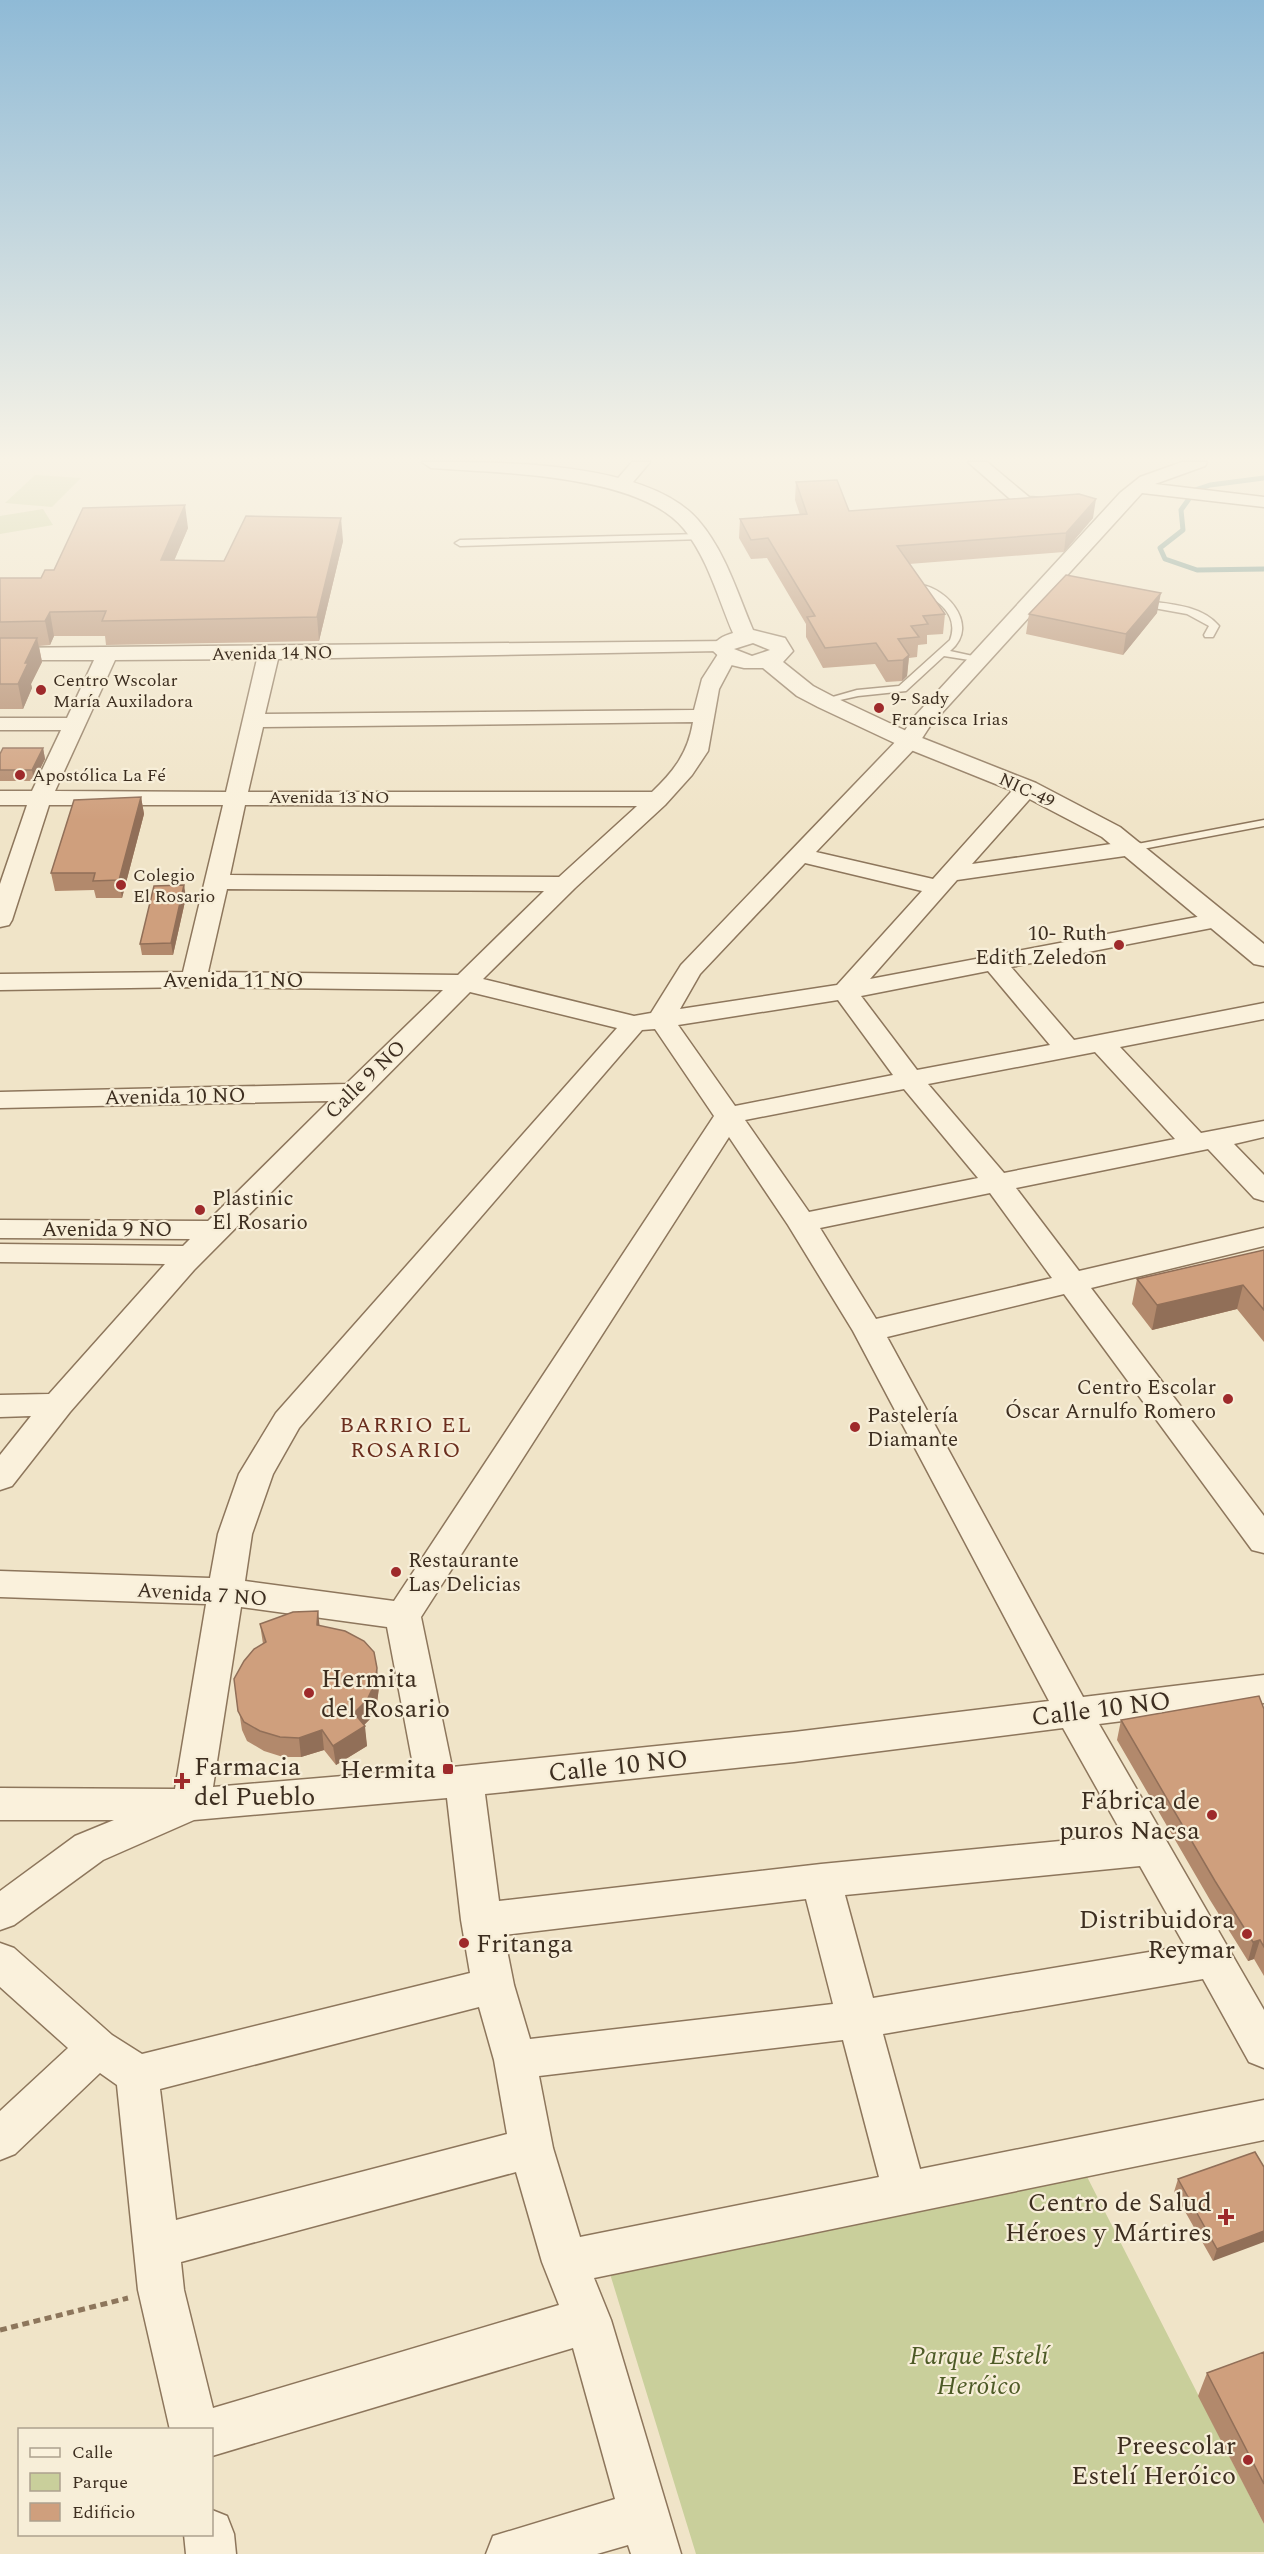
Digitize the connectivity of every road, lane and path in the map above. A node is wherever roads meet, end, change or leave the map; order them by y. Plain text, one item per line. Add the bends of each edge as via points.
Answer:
1 (721, 581) edge
2 (1055, 581) edge
3 (918, 587) edge
4 (1132, 601) edge
5 (1209, 635) dead end
6 (745, 636) junction
7 (725, 650) junction
8 (942, 653) junction
9 (0, 654) edge
10 (107, 654) junction
11 (269, 654) junction
12 (768, 660) junction
13 (978, 660) junction
14 (826, 702) junction
15 (703, 716) junction
16 (254, 721) junction
17 (0, 724) edge
18 (74, 724) junction
19 (909, 741) junction
20 (1027, 788) junction
21 (236, 796) junction
22 (0, 798) edge
23 (40, 799) junction
24 (658, 799) junction
25 (1264, 823) edge
26 (1132, 848) junction
27 (800, 855) junction
28 (943, 881) junction
29 (217, 882) junction
30 (564, 884) junction
31 (6, 886) edge
32 (0, 920) edge
33 (1218, 920) junction
34 (1264, 958) edge
35 (993, 962) junction
36 (194, 979) junction
37 (0, 982) edge
38 (466, 982) junction
39 (845, 991) junction
40 (1264, 1011) edge
41 (648, 1021) junction
42 (1102, 1043) junction
43 (1069, 1050) junction
44 (911, 1081) junction
45 (350, 1092) junction
46 (0, 1100) edge
47 (729, 1115) junction
48 (1264, 1129) edge
49 (1204, 1141) junction
50 (998, 1184) junction
51 (1264, 1192) edge
52 (802, 1223) junction
53 (0, 1229) edge
54 (213, 1230) junction
55 (1264, 1237) edge
56 (0, 1253) edge
57 (189, 1255) junction
58 (1072, 1284) junction
59 (868, 1330) junction
60 (54, 1405) junction
61 (0, 1406) edge
62 (0, 1478) edge
63 (1264, 1541) edge
64 (0, 1584) edge
65 (226, 1592) junction
66 (403, 1616) junction
67 (1264, 1689) edge
68 (1072, 1710) junction
69 (450, 1783) junction
70 (0, 1804) edge
71 (191, 1805) junction
72 (1152, 1849) junction
73 (821, 1881) junction
74 (0, 1913) edge
75 (481, 1920) junction
76 (1214, 1959) junction
77 (0, 1961) edge
78 (493, 1985) junction
79 (860, 2019) junction
80 (97, 2048) junction
81 (1264, 2049) edge
82 (515, 2060) junction
83 (136, 2075) junction
84 (1264, 2120) edge
85 (0, 2140) edge
86 (531, 2148) junction
87 (904, 2193) junction
88 (158, 2246) junction
89 (565, 2262) junction
90 (161, 2290) junction
91 (588, 2320) junction
92 (0, 2330) edge
93 (194, 2428) edge
94 (213, 2432) edge
95 (649, 2535) edge
96 (209, 2536) edge
97 (211, 2554) edge
98 (511, 2554) edge

1 - 6 street
2 - 13 street
3 - 8 lane via 934,593 959,622 956,640
4 - 5 lane via 1204,618 1214,627
6 - 7 street via 732,639
6 - 12 street via 771,640 781,646 779,654
7 - 11 street, Avenida 14 NO
7 - 12 street via 745,662
7 - 15 street, Calle 9 NO via 712,679
8 - 13 lane
8 - 14 lane via 902,689 857,693
9 - 10 street, Avenida 14 NO
10 - 11 street, Avenida 14 NO
10 - 18 street
11 - 16 street
12 - 14 street, NIC-49 / NIC-49 via 805,691
13 - 19 street
14 - 19 street, NIC-49 / NIC-49
15 - 16 street
15 - 24 street, Calle 9 NO via 692,759
16 - 21 street
17 - 18 street
18 - 23 street
19 - 20 street, NIC-49 / NIC-49
19 - 27 street
20 - 26 street, NIC-49 / NIC-49 via 1111,832
20 - 28 street
21 - 23 street, Avenida 13 NO
21 - 24 street, Avenida 13 NO
21 - 29 street
22 - 23 street, Avenida 13 NO
23 - 31 street
24 - 30 street, Calle 9 NO
25 - 26 lane
26 - 28 street
26 - 33 street, NIC-49 / NIC-49
27 - 28 street
27 - 41 street via 690,970
28 - 39 street
29 - 30 street
29 - 36 street
30 - 38 street, Calle 9 NO
31 - 32 street
33 - 34 street, NIC-49 / NIC-49
33 - 35 street
35 - 39 street
35 - 43 street
36 - 37 street, Avenida 11 NO
36 - 38 street, Avenida 11 NO
38 - 41 street, Avenida 11 NO
38 - 45 street, Calle 9 NO
39 - 41 street
39 - 44 street
40 - 42 street
41 - 47 street
41 - 65 street via 287,1421 256,1474 235,1534
42 - 43 street
42 - 49 street
43 - 44 street
44 - 47 street
44 - 50 street
45 - 46 street, Avenida 10 NO
45 - 54 street, Calle 9 NO
47 - 52 street
47 - 66 street
48 - 49 street
49 - 50 street
49 - 51 street
50 - 52 street
50 - 58 street
52 - 59 street
53 - 54 street, Avenida 9 NO
54 - 57 street, Calle 9 NO
55 - 58 street
56 - 57 street, Avenida 9 NO
57 - 60 street, Calle 9 NO
58 - 59 street
58 - 63 street
59 - 68 street
60 - 61 street
60 - 62 street, Calle 9 NO
64 - 65 street, Avenida 7 NO
65 - 66 street, Avenida 7 NO
65 - 71 street
66 - 69 street
67 - 68 street, Calle 10 NO
68 - 69 street, Calle 10 NO via 794,1747
68 - 72 street
69 - 71 street, Calle 10 NO
69 - 75 street
70 - 71 street
71 - 74 street, Calle 10 NO via 89,1848
72 - 73 street
72 - 76 street
73 - 75 street
73 - 79 street
75 - 78 street
76 - 79 street
76 - 81 street
77 - 80 street
78 - 82 street
78 - 83 street
79 - 82 street
79 - 87 street
80 - 83 street
80 - 85 street
82 - 86 street
83 - 88 street
84 - 87 street
86 - 88 street
86 - 89 street
87 - 89 street
88 - 90 street
89 - 91 street
90 - 92 path
90 - 93 street
91 - 94 street
91 - 95 street
95 - 98 street
96 - 97 street

